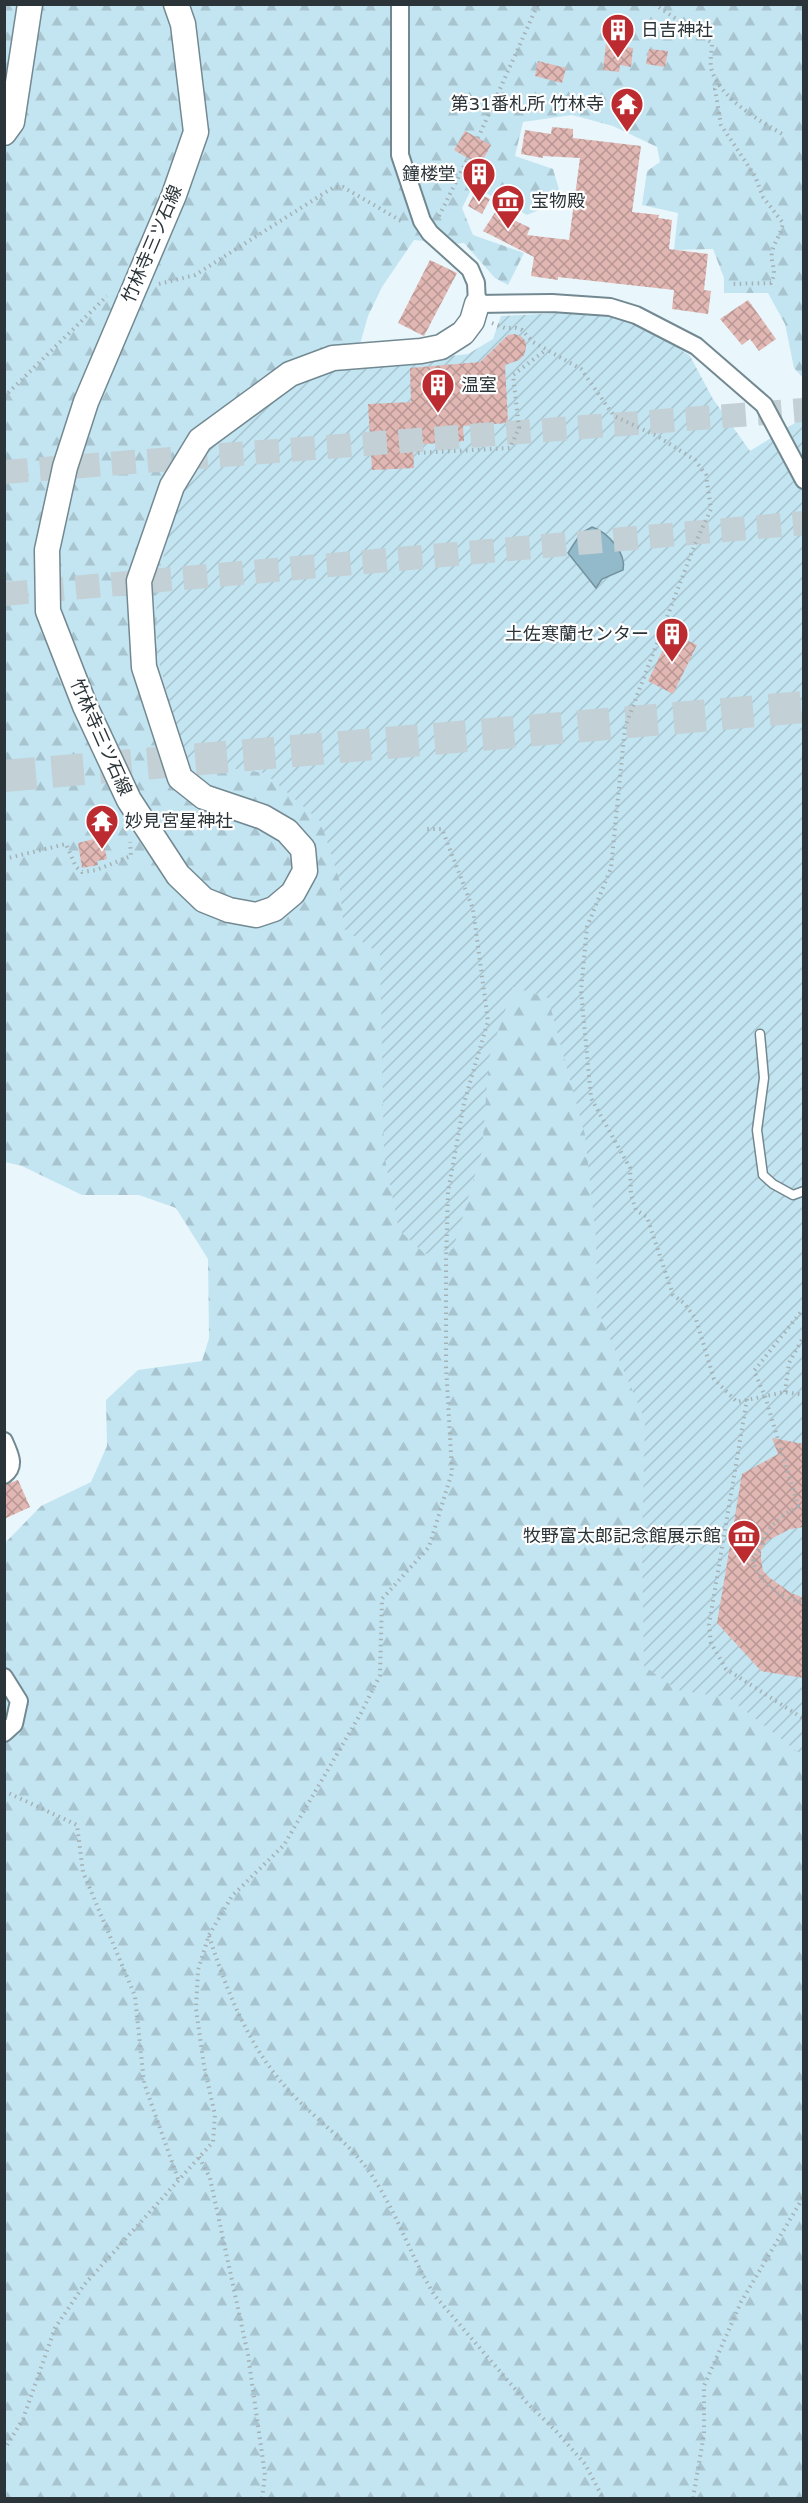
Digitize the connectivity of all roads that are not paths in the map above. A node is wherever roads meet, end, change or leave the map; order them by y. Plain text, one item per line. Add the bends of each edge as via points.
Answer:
1 (30, 4) edge
2 (176, 4) edge
3 (400, 4) edge
4 (4, 133) edge
5 (476, 310) junction
6 (804, 480) edge
7 (760, 1034) dead end
8 (804, 1191) edge
9 (4, 1441) edge
10 (4, 1475) edge
11 (4, 1677) edge
12 (4, 1733) edge

1 - 4 main road via 12,122
2 - 5 main road, 竹林寺三ツ石線 via 183,24 196,132 174,195 86,402 65,467 47,550 48,611 85,706 129,800 178,875 204,900 256,915 274,909 293,893 305,871 303,849 287,831 204,797 180,778 144,667 139,581 172,486 200,440 290,375 333,358 435,349 459,338
3 - 5 street via 400,154 418,213 430,233 470,269 476,283
5 - 6 street via 552,303 610,307 636,315 696,346 764,405
7 - 8 lane via 764,1078 757,1130 764,1175 772,1185 793,1195
9 - 10 street via 12,1462
11 - 12 street via 19,1701 14,1724

